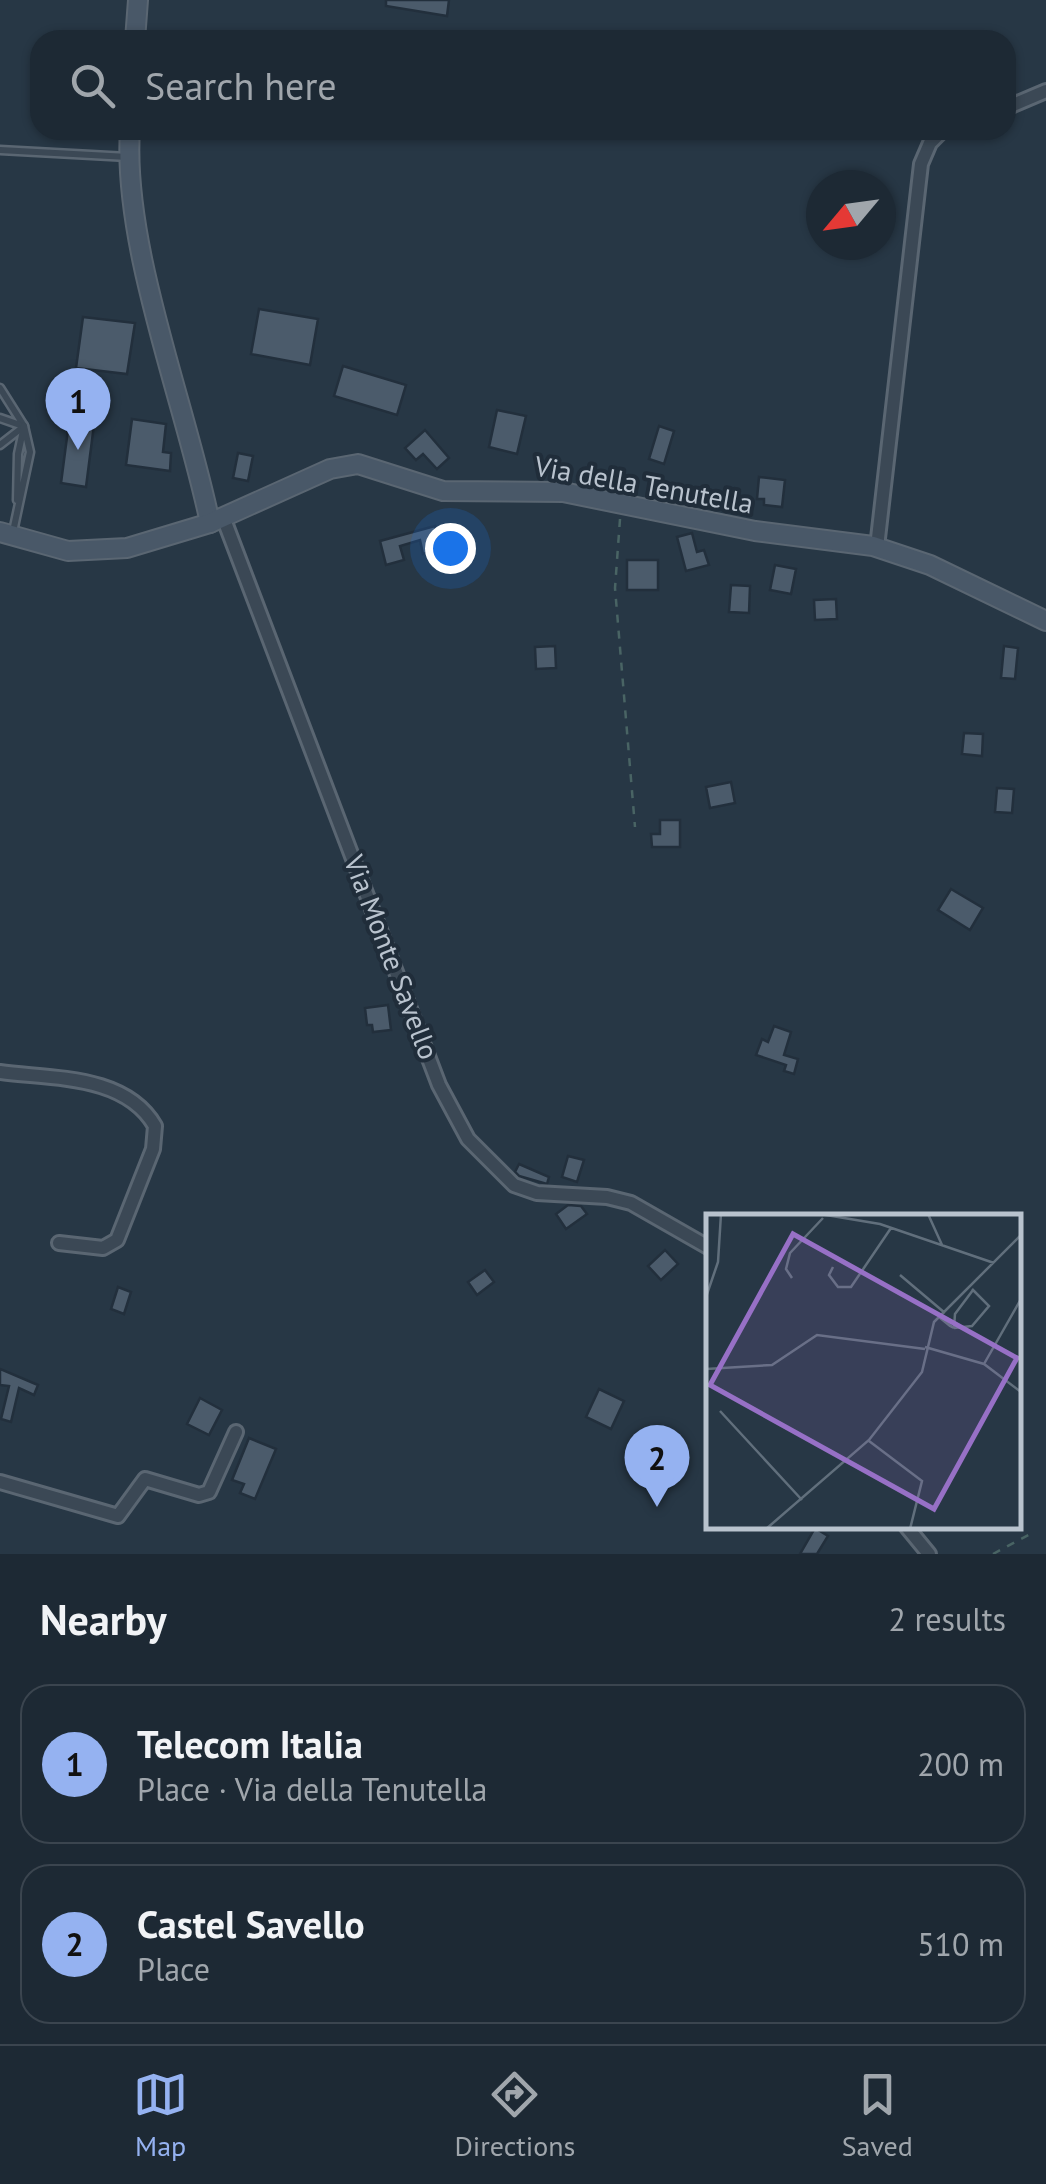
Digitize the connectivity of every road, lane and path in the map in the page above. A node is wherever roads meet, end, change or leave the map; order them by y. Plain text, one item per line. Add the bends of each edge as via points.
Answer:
1 (138, 0) edge
2 (136, 30) edge
3 (1046, 91) edge
4 (1016, 104) edge
5 (130, 140) edge
6 (932, 140) edge
7 (0, 150) edge
8 (129, 157) junction
9 (0, 388) edge
10 (0, 418) edge
11 (24, 426) junction
12 (0, 444) edge
13 (622, 502) junction
14 (217, 520) junction
15 (9, 532) edge
16 (877, 547) junction
17 (1046, 621) edge
18 (634, 826) dead end
19 (0, 1072) edge
20 (59, 1243) dead end
21 (706, 1246) edge
22 (236, 1432) dead end
23 (0, 1482) edge
24 (908, 1529) edge
25 (1034, 1532) dead end
26 (929, 1554) edge
27 (993, 1554) edge

1 - 2 street
3 - 4 street
5 - 8 street
6 - 16 street via 921,164
7 - 8 lane
8 - 14 street via 143,248
9 - 11 lane
10 - 11 lane
11 - 12 lane
11 - 15 lane via 30,452
13 - 14 street, Via della Tenutella via 541,490 443,491 350,464
13 - 16 street, Via della Tenutella via 754,532
13 - 18 path via 614,588
14 - 15 street, Via della Tenutella via 96,552 54,549
14 - 21 street, Via Monte Savello via 439,1085 464,1132 519,1188 631,1203
16 - 17 street, Via della Tenutella
19 - 20 street via 92,1083 130,1102 155,1126 150,1158 117,1240 100,1248
22 - 23 street via 209,1492 144,1479 118,1516
24 - 26 street
25 - 27 path

